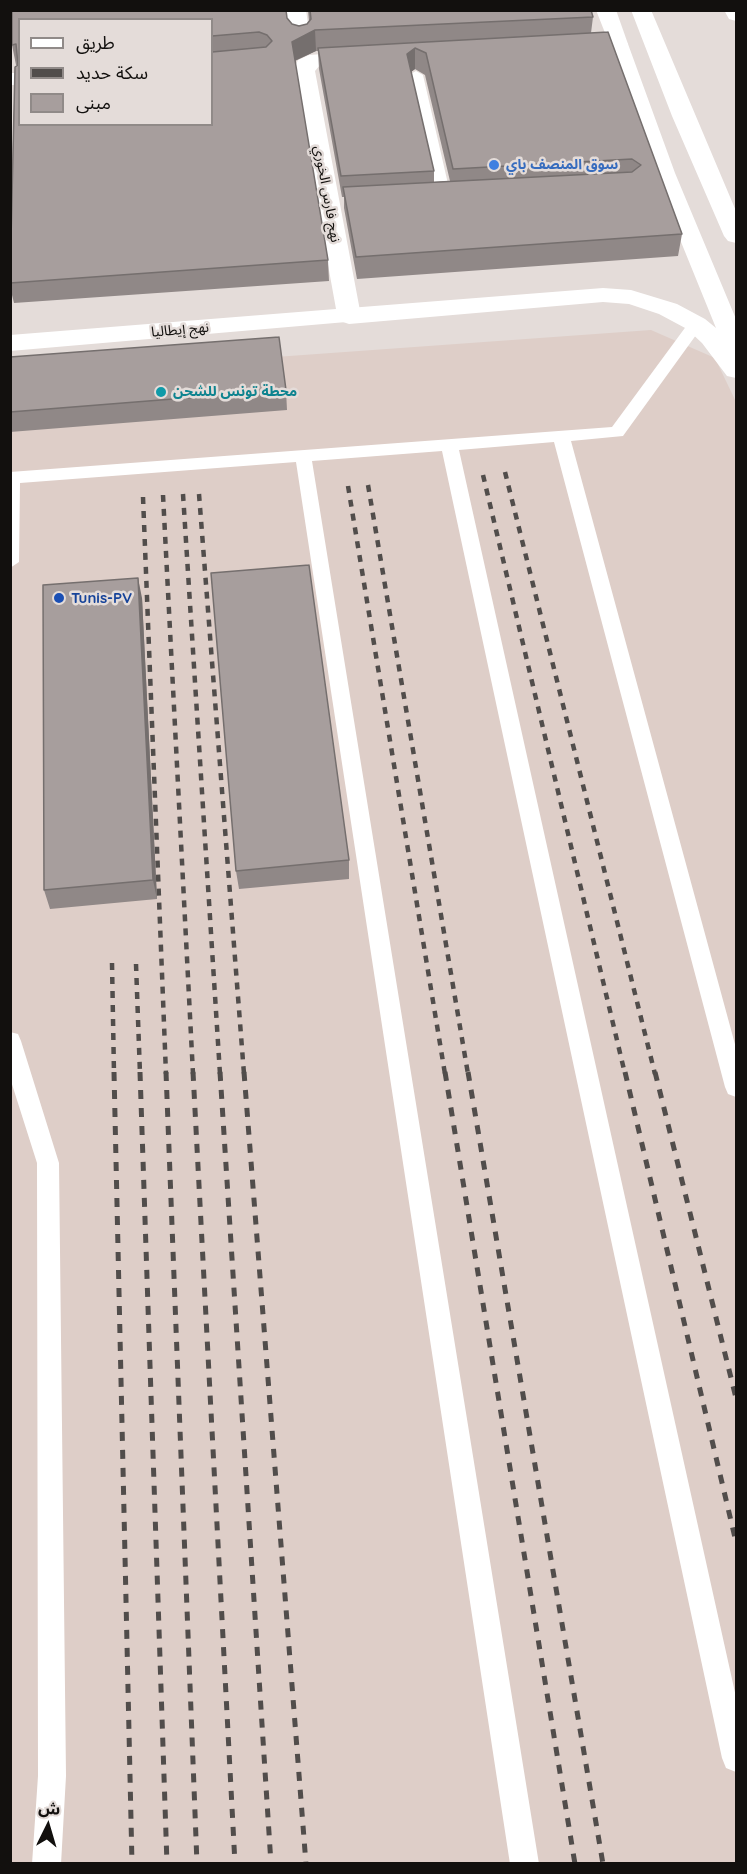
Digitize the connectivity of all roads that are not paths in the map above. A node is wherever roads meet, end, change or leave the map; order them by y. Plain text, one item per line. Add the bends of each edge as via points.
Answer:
1 (296, 10) edge
2 (606, 10) edge
3 (640, 10) edge
4 (734, 10) edge
5 (736, 15) edge
6 (300, 38) edge
7 (387, 56) edge
8 (416, 75) edge
9 (444, 197) edge
10 (736, 236) edge
11 (349, 316) junction
12 (696, 324) junction
13 (10, 344) edge
14 (736, 347) edge
15 (736, 370) edge
16 (561, 436) junction
17 (449, 444) junction
18 (303, 455) junction
19 (11, 478) edge
20 (10, 562) edge
21 (10, 1041) edge
22 (736, 1088) edge
23 (736, 1758) edge
24 (46, 1863) edge
25 (525, 1863) edge

1 - 6 main road
2 - 14 main road via 608,45
3 - 10 main road
4 - 5 main road
7 - 11 main road, نهج فارس الخوري via 316,59 305,64 335,203
8 - 9 lane
11 - 12 main road, نهج إيطاليا via 603,295 650,302
11 - 13 main road, نهج إيطاليا
12 - 15 main road, نهج إيطاليا
12 - 16 lane via 618,432
16 - 17 lane
16 - 22 lane
17 - 18 lane
17 - 23 lane
18 - 19 lane
18 - 25 lane
19 - 20 lane
21 - 24 lane via 48,1163 52,1776

